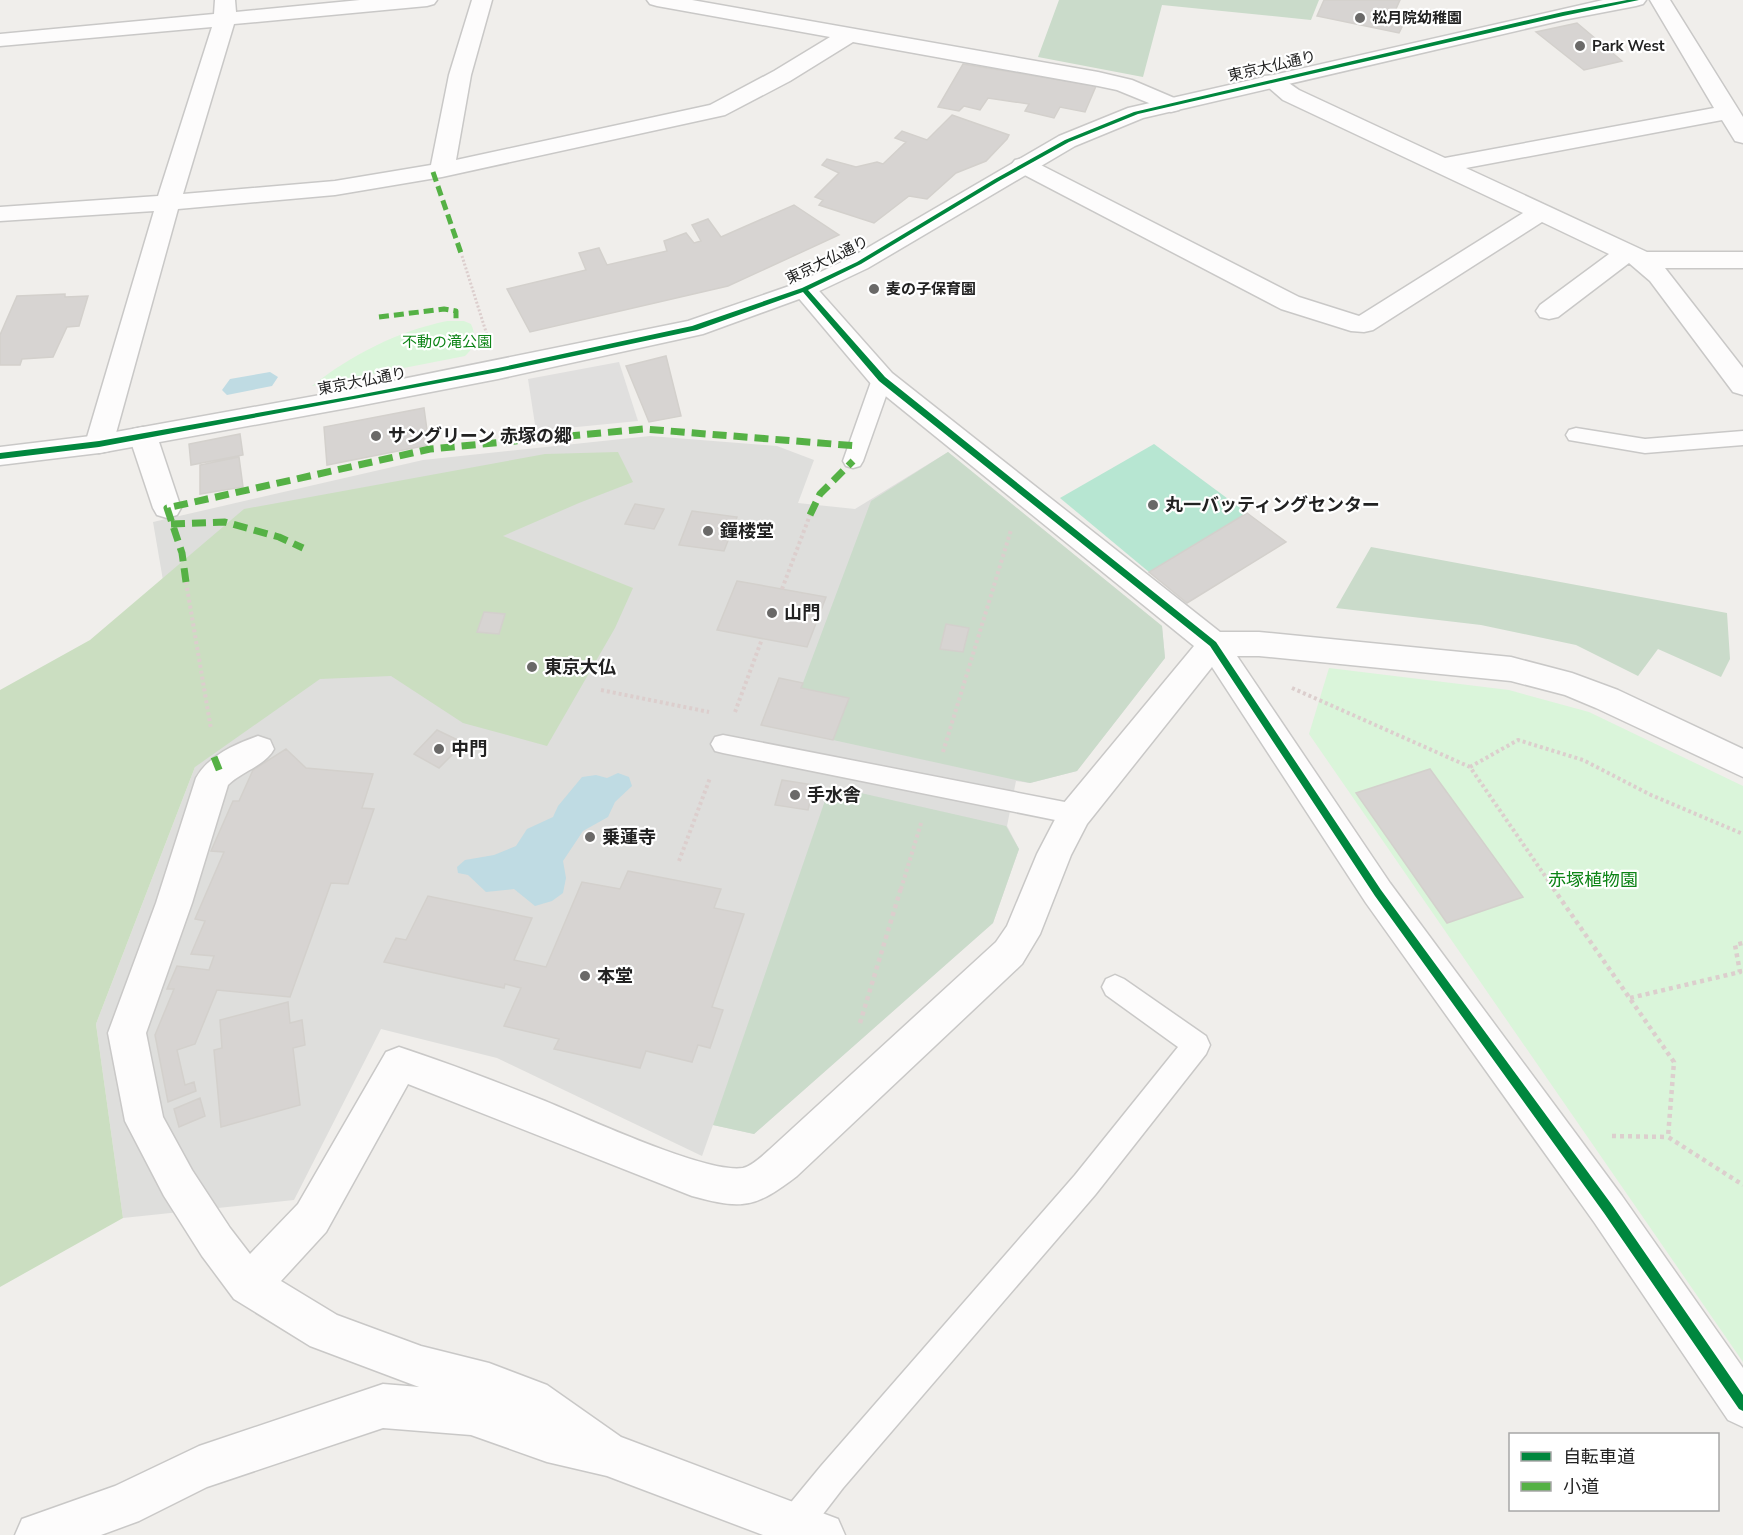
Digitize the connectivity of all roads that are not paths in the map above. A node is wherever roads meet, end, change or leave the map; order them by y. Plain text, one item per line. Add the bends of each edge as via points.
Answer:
1 (427, 0) edge
2 (482, 0) edge
3 (665, 0) edge
4 (1636, 0) edge
5 (1660, 0) edge
6 (225, 9) edge
7 (850, 34) junction
8 (0, 40) edge
9 (1272, 81) junction
10 (1171, 105) junction
11 (1728, 112) junction
12 (1743, 136) edge
13 (1023, 165) junction
14 (1442, 166) junction
15 (442, 170) junction
16 (168, 203) junction
17 (1539, 213) junction
18 (0, 214) edge
19 (1635, 256) junction
20 (1743, 260) edge
21 (804, 289) junction
22 (1549, 311) dead end
23 (882, 379) junction
24 (1743, 386) edge
25 (1576, 435) dead end
26 (143, 436) junction
27 (1743, 438) edge
28 (99, 444) junction
29 (0, 456) edge
30 (853, 461) dead end
31 (167, 508) dead end
32 (1213, 644) junction
33 (723, 744) dead end
34 (258, 749) dead end
35 (1743, 765) edge
36 (1075, 814) junction
37 (1114, 987) dead end
38 (249, 1285) junction
39 (1743, 1405) edge
40 (607, 1454) junction
41 (79, 1528) edge
42 (808, 1530) edge
43 (38, 1535) edge

1 - 6 street
2 - 15 street via 460,75
3 - 7 street
4 - 9 street, 東京大仏通り
5 - 11 street
6 - 8 street
6 - 16 street
7 - 10 street via 1116,83
7 - 15 street via 717,110
9 - 10 street, 東京大仏通り
9 - 14 street via 1291,95
10 - 13 street, 東京大仏通り via 1104,125
11 - 12 street
11 - 14 street
13 - 17 street via 1290,303 1358,324 1364,324
13 - 21 street, 東京大仏通り via 859,263
14 - 17 street
15 - 16 street via 335,188
16 - 18 street
16 - 28 street
17 - 19 street
19 - 20 street
19 - 22 street
19 - 24 street via 1659,276
21 - 23 street
21 - 26 street, 東京大仏通り via 694,328 498,370
23 - 30 lane
23 - 32 street
25 - 27 lane via 1645,446
26 - 28 street, 東京大仏通り
26 - 31 street
28 - 29 street, 東京大仏通り
32 - 35 street via 1259,644 1510,669 1572,685 1607,699
32 - 36 street
32 - 39 street via 1378,893 1608,1209
33 - 36 lane
34 - 38 street via 213,778 127,1033 144,1121 184,1193
36 - 38 street via 1010,953 756,1184 739,1187 698,1178 399,1064 312,1218
37 - 42 lane via 1196,1046 1085,1185 832,1477
38 - 40 street via 325,1331 421,1367 489,1384 532,1400
40 - 41 street via 547,1440 471,1413 383,1406 199,1468
40 - 42 street
41 - 43 street

